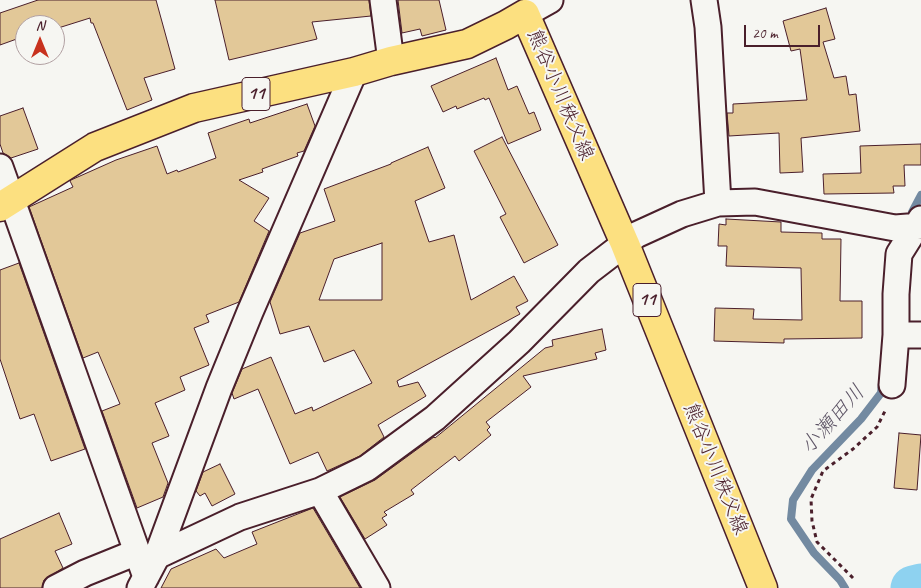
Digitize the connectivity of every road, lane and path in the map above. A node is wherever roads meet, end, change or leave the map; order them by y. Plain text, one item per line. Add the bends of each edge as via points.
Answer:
1 (383, 0) edge
2 (550, 0) edge
3 (704, 0) edge
4 (525, 14) junction
5 (391, 61) junction
6 (354, 72) junction
7 (0, 166) edge
8 (5, 203) edge
9 (718, 203) junction
10 (920, 224) edge
11 (625, 244) junction
12 (896, 335) junction
13 (921, 335) edge
14 (892, 385) joint
15 (320, 491) junction
16 (145, 568) edge
17 (854, 578) dead end
18 (56, 588) edge
19 (377, 588) edge
20 (763, 588) edge

1 - 5 street
2 - 4 street
3 - 9 street
4 - 5 main road, 熊谷小川秩父線 / 11 via 467,44
4 - 11 main road, 熊谷小川秩父線 / 11
5 - 6 main road, 熊谷小川秩父線 / 11
6 - 8 main road, 熊谷小川秩父線 / 11 via 194,108 95,146
6 - 16 street
7 - 8 street
8 - 16 street
9 - 10 street via 755,202 895,228
9 - 11 street via 682,214 636,235
10 - 12 street via 900,254
11 - 15 street via 589,271 519,342 434,418 367,468
11 - 20 main road, 熊谷小川秩父線 / 11
12 - 13 street
12 - 14 street
14 - 17 path via 887,408 877,427 824,471 811,499 817,542
15 - 16 street via 240,517
15 - 19 street
16 - 18 street via 85,573

